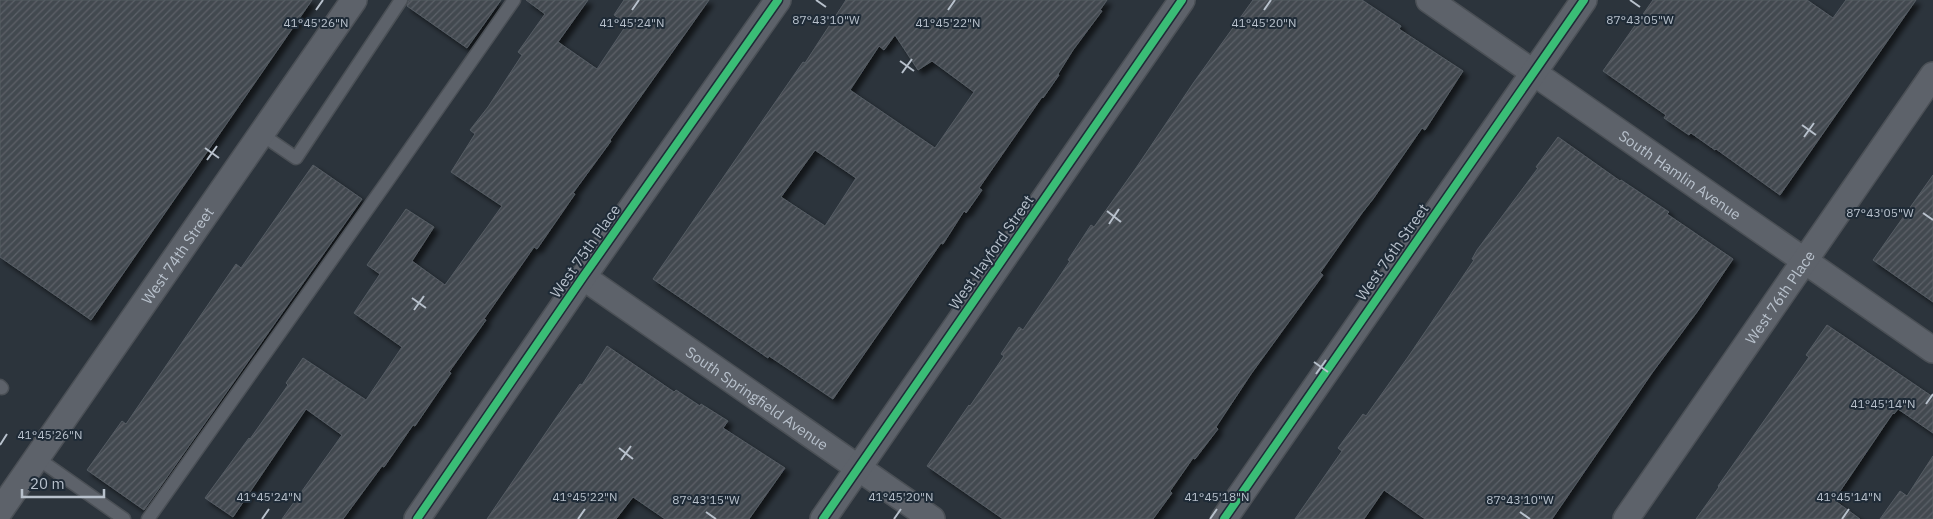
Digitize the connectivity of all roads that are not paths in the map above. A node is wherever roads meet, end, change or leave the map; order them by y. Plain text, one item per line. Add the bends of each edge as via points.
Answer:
1 (354, 0) edge
2 (401, 0) edge
3 (514, 0) edge
4 (778, 0) edge
5 (1182, 0) edge
6 (1429, 0) edge
7 (1584, 0) edge
8 (1534, 72) junction
9 (1933, 76) edge
10 (261, 134) junction
11 (1805, 261) junction
12 (583, 277) junction
13 (1933, 350) edge
14 (36, 458) junction
15 (858, 468) junction
16 (0, 511) edge
17 (124, 519) edge
18 (148, 519) edge
19 (417, 519) edge
20 (823, 519) edge
21 (932, 519) edge
22 (1224, 519) edge
23 (1626, 519) edge

1 - 10 street, West 74th Street
2 - 10 lane via 296,158
3 - 18 lane
4 - 12 street, West 75th Place
5 - 15 street, West Hayford Street
6 - 8 street, South Hamlin Avenue
7 - 8 street, West 76th Street
8 - 11 street, South Hamlin Avenue
8 - 22 street, West 76th Street
9 - 11 street, West 76th Place
10 - 14 street, West 74th Street
11 - 13 street, South Hamlin Avenue
11 - 23 street, West 76th Place
12 - 15 street, South Springfield Avenue
12 - 19 street, West 75th Place
14 - 16 street, West 74th Street
14 - 17 lane
15 - 20 street, West Hayford Street
15 - 21 street, South Springfield Avenue

